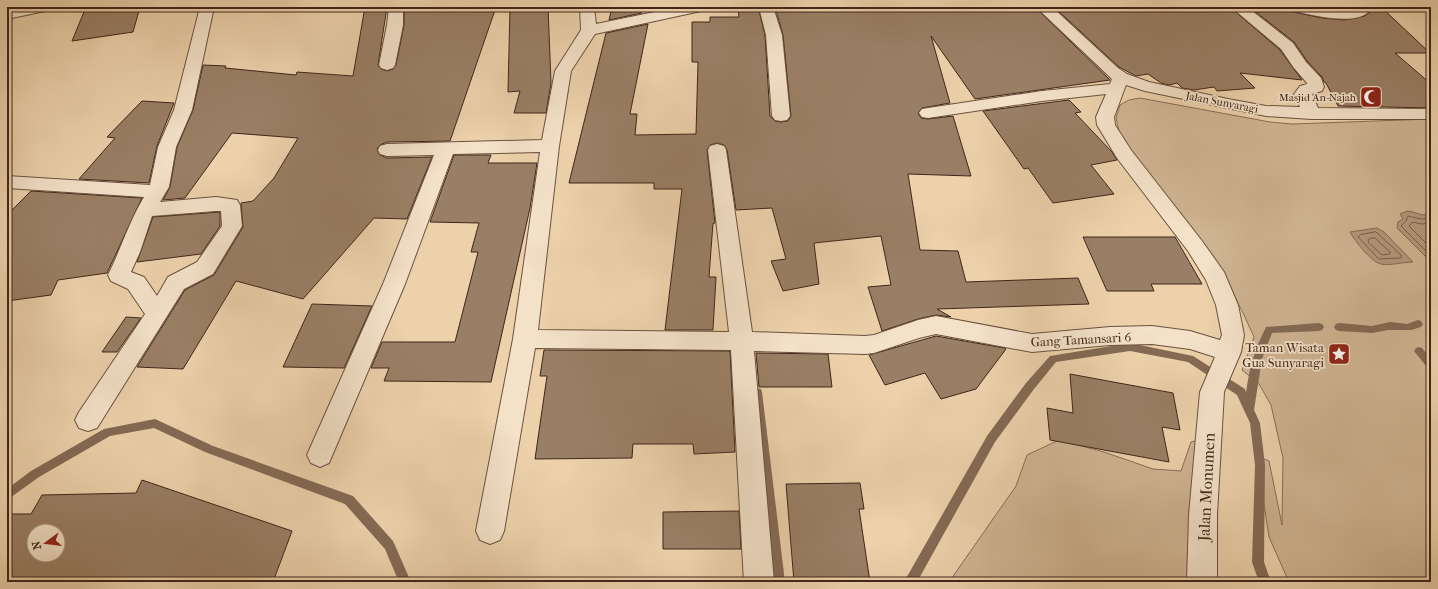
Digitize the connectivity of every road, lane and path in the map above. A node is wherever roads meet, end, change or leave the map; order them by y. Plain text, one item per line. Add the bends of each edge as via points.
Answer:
1 (45, 7) edge
2 (207, 7) edge
3 (396, 7) edge
4 (587, 7) edge
5 (701, 7) edge
6 (766, 7) edge
7 (1043, 7) edge
8 (1258, 7) edge
9 (1294, 7) edge
10 (1358, 7) edge
11 (1238, 8) edge
12 (7, 14) edge
13 (589, 30) junction
14 (387, 65) dead end
15 (1119, 83) junction
16 (928, 113) dead end
17 (1312, 114) junction
18 (1431, 114) edge
19 (781, 116) dead end
20 (550, 146) junction
21 (446, 148) junction
22 (386, 150) dead end
23 (717, 150) dead end
24 (7, 182) edge
25 (157, 192) junction
26 (146, 210) junction
27 (157, 314) junction
28 (525, 339) junction
29 (742, 341) junction
30 (1227, 357) junction
31 (88, 420) dead end
32 (320, 455) dead end
33 (490, 531) dead end
34 (759, 582) edge
35 (1202, 582) edge

1 - 12 street
2 - 25 street via 184,110 166,152
3 - 14 street
4 - 13 street
5 - 13 street
6 - 19 street via 774,35
7 - 15 street, Jalan Sunyaragi via 1106,67
8 - 11 street
9 - 10 street via 1342,13 1356,13 1362,10
11 - 17 street via 1287,46 1315,82 1316,87 1306,90 1303,94
13 - 20 street via 563,71
15 - 16 street
15 - 17 street, Jalan Sunyaragi via 1266,111
15 - 30 street via 1105,117 1106,125 1124,154 1195,246 1216,278 1227,305 1233,334
17 - 18 street, Jalan Sunyaragi
20 - 21 street
20 - 28 street
21 - 22 street
21 - 32 street via 394,284
23 - 29 street
24 - 25 street
25 - 26 street
26 - 27 street via 119,275 136,283
26 - 27 street via 230,205 232,226 205,268 176,283
27 - 31 street
28 - 29 street, Gang Tamansari 6
28 - 33 street
29 - 30 street, Gang Tamansari 6 via 865,345 918,329 942,325 1032,344 1110,336 1152,335 1190,340
29 - 34 street
30 - 35 street, Jalan Monumen via 1212,392 1203,515

